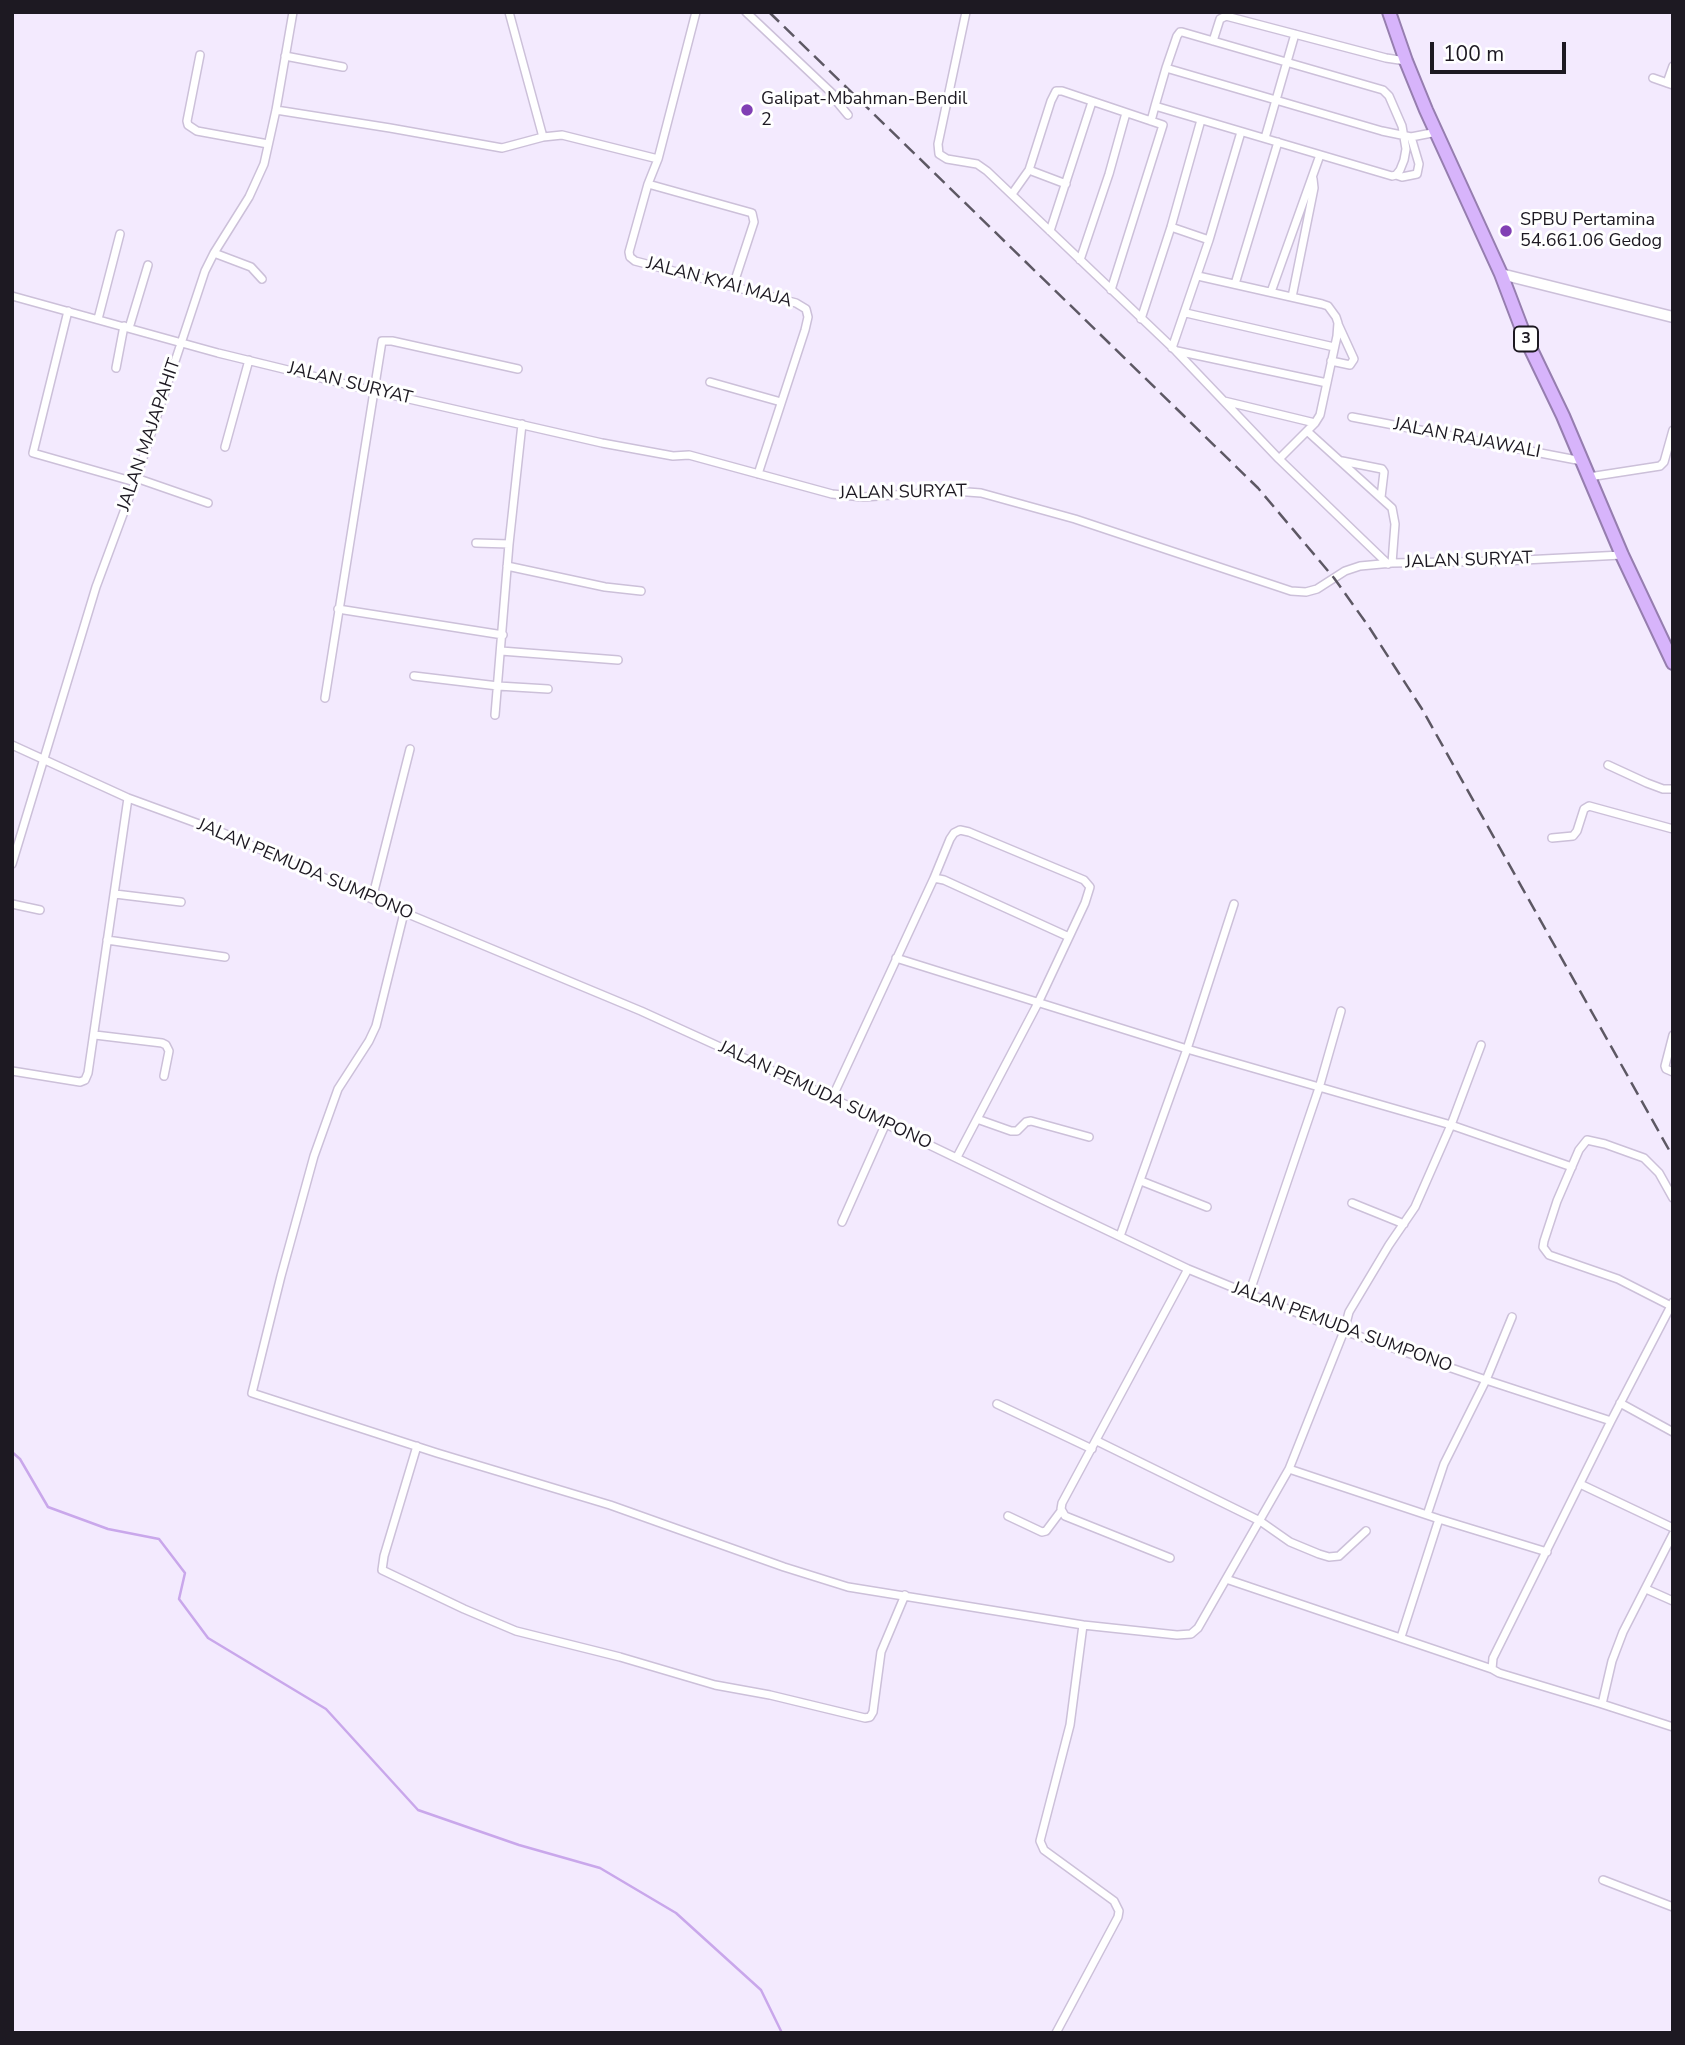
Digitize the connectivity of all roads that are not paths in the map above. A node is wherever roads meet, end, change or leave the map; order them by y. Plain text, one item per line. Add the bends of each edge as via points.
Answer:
1 (293, 12) edge
2 (509, 12) edge
3 (696, 12) edge
4 (746, 12) edge
5 (966, 12) edge
6 (1389, 12) edge
7 (1295, 34) junction
8 (1213, 41) junction
9 (200, 55) dead end
10 (285, 55) junction
11 (1406, 61) junction
12 (1287, 63) junction
13 (1673, 66) edge
14 (343, 67) dead end
15 (1166, 68) junction
16 (1653, 78) dead end
17 (1670, 84) edge
18 (1276, 100) junction
19 (1092, 102) junction
20 (1155, 106) junction
21 (276, 110) junction
22 (1167, 110) junction
23 (1126, 113) junction
24 (848, 115) dead end
25 (1201, 120) junction
26 (1151, 121) junction
27 (1163, 125) junction
28 (1241, 132) junction
29 (1434, 132) junction
30 (1411, 136) junction
31 (539, 138) junction
32 (1265, 138) junction
33 (1278, 142) junction
34 (268, 144) junction
35 (1320, 155) junction
36 (658, 159) junction
37 (1029, 170) junction
38 (1395, 175) junction
39 (1313, 178) junction
40 (648, 184) junction
41 (1066, 184) junction
42 (1012, 194) junction
43 (1171, 227) junction
44 (1050, 231) junction
45 (120, 234) dead end
46 (1209, 240) junction
47 (214, 253) junction
48 (1080, 260) junction
49 (148, 265) dead end
50 (1501, 274) junction
51 (1198, 276) junction
52 (262, 279) dead end
53 (1235, 284) junction
54 (733, 286) junction
55 (1111, 290) junction
56 (1272, 292) junction
57 (12, 296) edge
58 (1293, 298) junction
59 (68, 312) junction
60 (1186, 313) junction
61 (1673, 317) edge
62 (98, 319) junction
63 (1141, 319) junction
64 (1338, 323) junction
65 (126, 327) junction
66 (181, 342) junction
67 (1334, 347) junction
68 (1174, 350) junction
69 (249, 360) junction
70 (1331, 361) junction
71 (116, 368) dead end
72 (518, 369) dead end
73 (710, 382) dead end
74 (1327, 383) junction
75 (374, 391) junction
76 (1223, 400) junction
77 (781, 402) junction
78 (1352, 417) dead end
79 (1315, 423) junction
80 (522, 425) junction
81 (1307, 430) junction
82 (1673, 430) edge
83 (225, 447) dead end
84 (1279, 459) junction
85 (1339, 461) junction
86 (1581, 461) junction
87 (758, 474) junction
88 (1589, 477) junction
89 (135, 480) junction
90 (1381, 497) junction
91 (208, 503) dead end
92 (476, 543) dead end
93 (509, 544) junction
94 (1622, 555) junction
95 (1390, 563) junction
96 (507, 566) junction
97 (640, 591) dead end
98 (338, 610) junction
99 (503, 635) junction
100 (501, 651) junction
101 (618, 660) dead end
102 (1673, 663) edge
103 (414, 676) dead end
104 (498, 686) junction
105 (548, 689) dead end
106 (325, 698) dead end
107 (495, 715) dead end
108 (12, 745) edge
109 (410, 749) dead end
110 (44, 759) junction
111 (1608, 765) dead end
112 (1673, 789) edge
113 (128, 798) junction
114 (1673, 829) edge
115 (1552, 838) dead end
116 (12, 864) edge
117 (934, 878) junction
118 (114, 894) junction
119 (372, 899) junction
120 (181, 902) dead end
121 (12, 904) edge
122 (1234, 904) dead end
123 (40, 911) dead end
124 (404, 913) junction
125 (1069, 937) junction
126 (107, 940) junction
127 (225, 957) dead end
128 (896, 958) junction
129 (1038, 1003) junction
130 (1341, 1011) dead end
131 (95, 1035) junction
132 (1673, 1035) edge
133 (1480, 1045) dead end
134 (1187, 1049) junction
135 (12, 1071) edge
136 (1673, 1072) edge
137 (164, 1076) dead end
138 (1319, 1088) junction
139 (832, 1098) junction
140 (977, 1119) junction
141 (886, 1123) junction
142 (1451, 1125) junction
143 (1089, 1137) dead end
144 (957, 1157) junction
145 (1572, 1167) junction
146 (1141, 1181) junction
147 (1673, 1198) edge
148 (1352, 1203) dead end
149 (1207, 1207) dead end
150 (842, 1222) dead end
151 (1405, 1224) junction
152 (1119, 1236) junction
153 (1188, 1269) junction
154 (1249, 1294) junction
155 (1672, 1304) edge
156 (1512, 1317) dead end
157 (1344, 1331) junction
158 (1486, 1380) junction
159 (1620, 1403) junction
160 (998, 1404) dead end
161 (1611, 1421) junction
162 (1673, 1432) edge
163 (1097, 1441) junction
164 (417, 1446) junction
165 (1092, 1449) junction
166 (1289, 1469) junction
167 (1580, 1484) junction
168 (1061, 1511) junction
169 (1427, 1515) junction
170 (1008, 1517) dead end
171 (1439, 1519) junction
172 (1259, 1521) junction
173 (1673, 1528) edge
174 (1366, 1531) dead end
175 (1673, 1534) edge
176 (1547, 1552) junction
177 (1170, 1558) dead end
178 (1226, 1579) junction
179 (1646, 1589) junction
180 (905, 1595) junction
181 (1673, 1601) edge
182 (1083, 1625) junction
183 (1401, 1637) junction
184 (1492, 1669) junction
185 (1602, 1704) junction
186 (1673, 1727) edge
187 (1603, 1880) dead end
188 (1673, 1908) edge
189 (1056, 2033) edge

1 - 10 street, JALAN MAJAPAHIT
2 - 31 street
3 - 36 street, JALAN KYAI MAJA
4 - 24 street via 836,97
5 - 42 street via 939,154 982,167
6 - 11 highway, 3
7 - 8 street via 1226,16 1220,19
7 - 11 street
7 - 12 street
8 - 12 street
8 - 15 street via 1180,32
9 - 34 street via 188,125 197,131
10 - 14 street
10 - 21 street, JALAN MAJAPAHIT
11 - 29 highway, 3
12 - 18 street
12 - 30 street via 1383,90
13 - 17 street
15 - 18 street
15 - 20 street
16 - 17 street
18 - 30 street
18 - 32 street
19 - 23 street
19 - 37 street via 1056,91
19 - 41 street
20 - 22 street
20 - 26 street
21 - 31 street via 502,148
21 - 34 street, JALAN MAJAPAHIT
22 - 25 street
22 - 27 street
23 - 26 street
23 - 48 street
25 - 28 street
25 - 43 street
26 - 27 street
27 - 55 street
28 - 32 street
28 - 46 street
29 - 30 street
29 - 50 highway, 3
30 - 38 street
30 - 38 street via 1419,170 1417,174
31 - 36 street via 576,137
32 - 33 street
33 - 35 street
33 - 53 street
34 - 47 street, JALAN MAJAPAHIT via 257,183
35 - 38 street
35 - 39 street
36 - 40 street, JALAN KYAI MAJA
37 - 41 street
37 - 42 street
39 - 56 street
39 - 58 street
40 - 54 street, JALAN KYAI MAJA via 630,257
40 - 54 street via 752,214 754,222
41 - 44 street
42 - 44 street
43 - 46 street
43 - 63 street
44 - 48 street
45 - 62 street
46 - 51 street
47 - 52 street via 251,267
47 - 66 street, JALAN MAJAPAHIT
48 - 55 street
49 - 65 street
50 - 61 street
50 - 86 highway, 3
51 - 53 street
51 - 60 street
53 - 56 street
54 - 77 street, JALAN KYAI MAJA via 806,309 805,330
55 - 63 street
56 - 58 street
57 - 59 street, JALAN SURYAT
58 - 64 street via 1328,306
59 - 62 street, JALAN SURYAT
59 - 89 street via 33,453
60 - 67 street
60 - 68 street
62 - 65 street, JALAN SURYAT
63 - 68 street
64 - 67 street
64 - 70 street via 1354,359 1350,365
65 - 66 street, JALAN SURYAT
65 - 71 street
66 - 69 street, JALAN SURYAT
66 - 89 street, JALAN MAJAPAHIT
67 - 70 street
68 - 74 street
68 - 76 street
69 - 75 street, JALAN SURYAT
69 - 83 street
70 - 74 street
72 - 75 street via 386,340 380,345
73 - 77 street
74 - 79 street
75 - 80 street, JALAN SURYAT
75 - 98 street
76 - 79 street
76 - 84 street
77 - 87 street, JALAN KYAI MAJA
78 - 86 street, JALAN RAJAWALI
79 - 81 street
80 - 87 street, JALAN SURYAT via 673,456 689,455
80 - 93 street
81 - 84 street
81 - 85 street
82 - 88 street via 1661,466
84 - 95 street
85 - 90 street
85 - 90 street via 1382,469
86 - 88 highway, 3
87 - 95 street, JALAN SURYAT via 848,497 981,493 1075,519 1291,591 1317,589 1360,566
88 - 94 highway, 3
89 - 91 street
89 - 110 street, JALAN MAJAPAHIT via 96,587
90 - 95 street via 1394,515
92 - 93 street
93 - 96 street
94 - 95 street, JALAN SURYAT
94 - 102 highway, 3
96 - 97 street
96 - 99 street
98 - 99 street
98 - 106 street
99 - 100 street
100 - 101 street
100 - 104 street
103 - 104 street
104 - 105 street
104 - 107 street
108 - 110 street, JALAN PEMUDA SUMPONO
109 - 119 street
110 - 113 street, JALAN PEMUDA SUMPONO
110 - 116 street, JALAN MAJAPAHIT
111 - 112 street
113 - 118 street
113 - 119 street, JALAN PEMUDA SUMPONO via 221,832
114 - 115 street via 1589,806 1573,836
117 - 125 street
117 - 125 street via 950,839 960,831 1084,880 1090,890
117 - 128 street
118 - 120 street
118 - 126 street
119 - 124 street, JALAN PEMUDA SUMPONO
121 - 123 street
122 - 134 street
124 - 139 street, JALAN PEMUDA SUMPONO via 641,1011
124 - 164 street via 376,1026 338,1089 314,1156 253,1392
125 - 129 street
126 - 127 street
126 - 131 street
128 - 129 street
128 - 139 street
129 - 134 street
129 - 140 street
130 - 138 street
131 - 135 street via 85,1080
131 - 137 street via 166,1045
132 - 136 street via 1665,1066
133 - 142 street
134 - 138 street
134 - 146 street
138 - 142 street
138 - 154 street
139 - 141 street, JALAN PEMUDA SUMPONO
140 - 143 street via 1012,1132 1031,1121
140 - 144 street
141 - 144 street, JALAN PEMUDA SUMPONO
141 - 150 street
142 - 145 street
142 - 151 street
144 - 152 street, JALAN PEMUDA SUMPONO
145 - 147 street via 1587,1140 1605,1144 1644,1158
145 - 155 street via 1544,1241 1545,1252
146 - 149 street
146 - 152 street
148 - 151 street
151 - 157 street via 1349,1312
152 - 153 street, JALAN PEMUDA SUMPONO
153 - 154 street, JALAN PEMUDA SUMPONO
153 - 163 street
154 - 157 street, JALAN PEMUDA SUMPONO
155 - 159 street
156 - 158 street
157 - 158 street, JALAN PEMUDA SUMPONO
157 - 166 street
158 - 161 street, JALAN PEMUDA SUMPONO
158 - 169 street via 1444,1464
159 - 161 street
159 - 162 street
160 - 165 street
161 - 167 street
163 - 165 street
163 - 172 street
164 - 180 street via 610,1505 848,1587
164 - 180 street via 383,1570 516,1631 715,1685 865,1718 872,1714 881,1652
165 - 168 street
166 - 169 street
166 - 172 street
167 - 173 street
167 - 176 street
168 - 170 street via 1042,1532
168 - 177 street
169 - 171 street
171 - 176 street
171 - 183 street
172 - 174 street via 1290,1542 1334,1558
172 - 178 street
175 - 179 street
176 - 184 street via 1493,1658
178 - 182 street via 1191,1634
178 - 183 street
179 - 181 street
179 - 185 street via 1622,1632
180 - 182 street
182 - 189 street via 1070,1725 1040,1841 1044,1850 1114,1900 1119,1911
183 - 184 street
184 - 185 street
185 - 186 street
187 - 188 street

